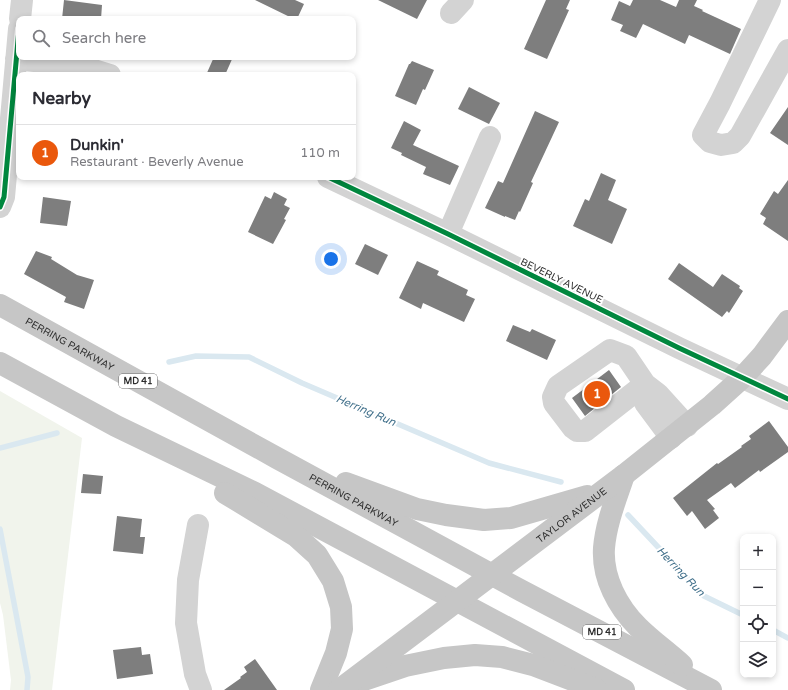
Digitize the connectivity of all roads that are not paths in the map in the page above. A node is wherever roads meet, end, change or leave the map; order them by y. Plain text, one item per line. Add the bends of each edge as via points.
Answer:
1 (22, 0) edge
2 (770, 0) edge
3 (778, 0) edge
4 (788, 5) edge
5 (20, 16) edge
6 (788, 50) edge
7 (16, 59) edge
8 (25, 60) edge
9 (100, 72) edge
10 (490, 137) dead end
11 (334, 180) edge
12 (0, 207) edge
13 (448, 234) junction
14 (0, 304) edge
15 (786, 329) edge
16 (646, 332) junction
17 (0, 363) edge
18 (742, 378) junction
19 (788, 399) edge
20 (116, 426) junction
21 (679, 432) junction
22 (277, 458) junction
23 (624, 475) junction
24 (600, 492) junction
25 (198, 524) dead end
26 (492, 574) junction
27 (457, 601) junction
28 (334, 689) edge
29 (201, 690) edge
30 (600, 690) edge
31 (624, 690) edge
32 (712, 690) edge

1 - 5 street
2 - 6 street via 703,135 710,142 721,145 732,143 740,136
3 - 4 street
7 - 12 street via 4,197
8 - 9 street via 81,66
10 - 13 street
11 - 13 street, BEVERLY AVENUE
13 - 16 street, BEVERLY AVENUE
14 - 22 main road, PERRING PARKWAY / MD 41
15 - 18 main road, TAYLOR AVENUE
16 - 18 street, BEVERLY AVENUE
16 - 21 street via 636,371 658,394
17 - 20 main road
18 - 19 street, BEVERLY AVENUE
18 - 21 main road, TAYLOR AVENUE
20 - 27 main road via 255,493
20 - 28 main road via 296,536 317,555 333,581 341,607 342,629 336,653
21 - 23 main road, TAYLOR AVENUE
22 - 24 main road via 417,509 484,520 511,518
22 - 26 main road, PERRING PARKWAY / MD 41
23 - 24 main road, TAYLOR AVENUE
23 - 32 main road via 611,513 604,550 606,572 613,592 624,611 638,627
24 - 26 main road, TAYLOR AVENUE
25 - 29 street via 188,580 186,623 195,674
26 - 27 main road, TAYLOR AVENUE
26 - 32 main road, PERRING PARKWAY / MD 41
27 - 28 main road, TAYLOR AVENUE
27 - 31 main road
28 - 30 main road via 405,666 475,655 502,657 534,665

